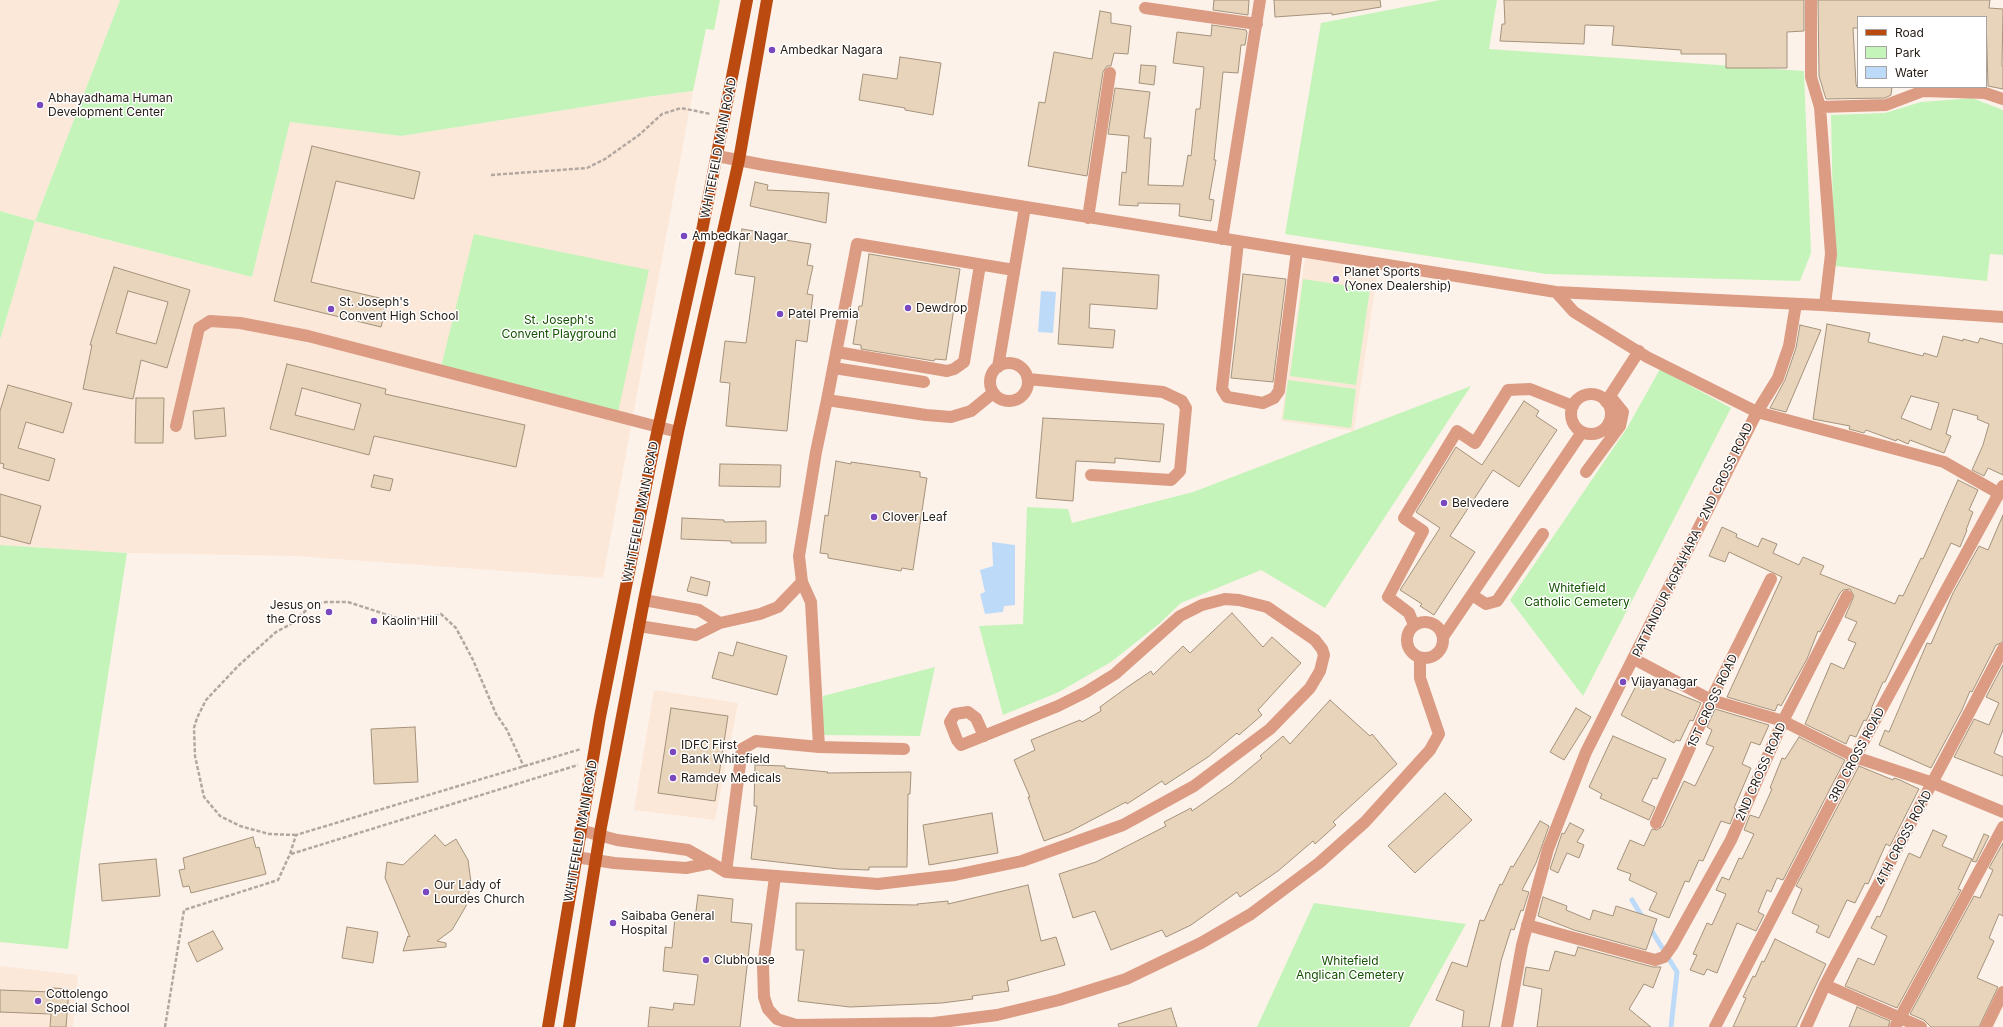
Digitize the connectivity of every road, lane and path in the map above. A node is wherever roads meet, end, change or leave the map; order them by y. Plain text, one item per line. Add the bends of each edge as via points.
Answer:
1 (747, 0) edge
2 (767, 0) edge
3 (1260, 0) edge
4 (1811, 0) edge
5 (1145, 8) dead end
6 (1257, 24) junction
7 (1110, 73) dead end
8 (2003, 99) edge
9 (1820, 107) junction
10 (726, 115) junction
11 (717, 156) junction
12 (739, 160) junction
13 (491, 175) dead end
14 (1025, 207) junction
15 (1088, 218) junction
16 (1222, 239) junction
17 (1238, 242) junction
18 (1297, 251) junction
19 (980, 265) junction
20 (1014, 270) junction
21 (1556, 292) junction
22 (1796, 304) junction
23 (1825, 305) junction
24 (2003, 317) edge
25 (1640, 351) junction
26 (837, 352) junction
27 (998, 367) junction
28 (834, 368) junction
29 (1028, 379) junction
30 (924, 382) dead end
31 (993, 393) junction
32 (1608, 399) junction
33 (827, 400) junction
34 (1573, 406) junction
35 (1757, 412) junction
36 (176, 426) dead end
37 (658, 427) junction
38 (678, 432) junction
39 (1582, 432) junction
40 (1586, 472) dead end
41 (1091, 475) dead end
42 (2001, 490) edge
43 (1543, 534) dead end
44 (1771, 579) dead end
45 (802, 582) junction
46 (1472, 595) junction
47 (1847, 596) dead end
48 (644, 600) junction
49 (720, 623) junction
50 (1414, 625) junction
51 (639, 626) junction
52 (1443, 637) junction
53 (2003, 649) edge
54 (1420, 658) junction
55 (1634, 659) junction
56 (1711, 700) junction
57 (1783, 721) junction
58 (984, 736) dead end
59 (595, 746) junction
60 (818, 747) junction
61 (904, 749) dead end
62 (1855, 757) junction
63 (592, 761) junction
64 (524, 766) junction
65 (1933, 783) junction
66 (2003, 812) edge
67 (1656, 823) dead end
68 (2003, 827) edge
69 (580, 830) junction
70 (296, 835) junction
71 (601, 836) junction
72 (290, 854) junction
73 (576, 857) junction
74 (597, 860) junction
75 (711, 863) junction
76 (726, 872) junction
77 (775, 877) junction
78 (1527, 925) junction
79 (1825, 985) junction
80 (2003, 992) edge
81 (1897, 1022) edge
82 (165, 1027) edge
83 (548, 1027) edge
84 (569, 1027) edge
85 (1507, 1027) edge
86 (1715, 1027) edge
87 (1806, 1027) edge
88 (1921, 1027) edge
89 (1986, 1027) edge

1 - 10 main road, WHITEFIELD MAIN ROAD
2 - 12 main road, WHITEFIELD MAIN ROAD
3 - 6 street
4 - 9 street via 1811,77
5 - 6 street
6 - 16 street
7 - 15 street
8 - 9 street via 1985,93 1923,91 1886,105
9 - 23 street via 1831,254
10 - 11 main road, WHITEFIELD MAIN ROAD
10 - 13 path via 682,108 662,114 633,139 587,168
11 - 12 street
11 - 37 main road, WHITEFIELD MAIN ROAD
12 - 14 street
12 - 38 main road, WHITEFIELD MAIN ROAD
14 - 15 street
14 - 20 street
15 - 16 street
16 - 17 street
17 - 18 street
17 - 18 street via 1222,389 1227,397 1263,403 1274,398 1279,391
18 - 21 street
19 - 20 street
19 - 26 street via 964,362 954,369 947,371
19 - 26 street via 857,244
20 - 27 street
21 - 22 street
21 - 25 street via 1574,312
22 - 23 street
22 - 35 street, PATTANDUR AGRAHARA - 2ND CROSS ROAD via 1790,346 1782,368
23 - 24 street
25 - 32 street
25 - 35 street
26 - 28 street
27 - 29 street via 1004,363 1017,365 1022,368
27 - 31 street via 991,375
28 - 30 street
28 - 33 street
29 - 31 street via 1025,391 1016,399 1003,400
29 - 41 street via 1162,392 1182,401 1186,408 1180,471 1171,480
31 - 33 street via 971,411 952,417
32 - 34 street via 1588,395 1577,400
32 - 39 street via 1610,413 1607,426 1596,433
32 - 40 street via 1623,412 1620,426
33 - 45 street via 799,556
34 - 39 street via 1574,424
34 - 50 street via 1530,389 1508,390 1476,443 1457,431 1404,518 1423,531 1388,597 1409,613
35 - 42 street via 1944,462
35 - 55 street, PATTANDUR AGRAHARA - 2ND CROSS ROAD
36 - 37 street via 199,328 210,321 240,323 308,336
37 - 38 street
37 - 59 main road, WHITEFIELD MAIN ROAD
38 - 48 main road, WHITEFIELD MAIN ROAD
39 - 46 street
42 - 62 street, 3RD CROSS ROAD
43 - 46 street via 1498,601 1486,604
44 - 56 street, 1ST CROSS ROAD
45 - 49 street via 778,607
45 - 60 street via 810,602
46 - 52 street
47 - 57 street, 2ND CROSS ROAD
48 - 49 street via 699,610
48 - 51 main road, WHITEFIELD MAIN ROAD
49 - 51 street via 696,635
50 - 52 street via 1426,622 1436,626
50 - 54 street via 1408,635 1408,646 1410,651
51 - 71 main road, WHITEFIELD MAIN ROAD
52 - 54 street via 1441,649 1437,654
53 - 65 street, 4TH CROSS ROAD
54 - 77 street via 1420,678 1438,734 1430,750 1365,822 1318,863 1251,914 1201,943 1126,979 1059,1000 989,1016 934,1023 796,1025 777,1019 768,1009 764,997 764,966
55 - 56 street
55 - 78 street, PATTANDUR AGRAHARA - 2ND CROSS ROAD via 1586,752 1548,849
56 - 57 street
56 - 67 street, 1ST CROSS ROAD
57 - 62 street
57 - 78 street, 2ND CROSS ROAD via 1731,840 1664,957 1655,960
58 - 77 street via 1086,692 1130,662 1180,616 1202,605 1225,599 1267,607 1315,640 1324,655 1320,671 1310,688 1270,729 1194,786 1124,825 1022,861 955,875 878,884
59 - 63 main road, WHITEFIELD MAIN ROAD
59 - 64 path
60 - 61 street
60 - 76 street via 756,741 742,749
62 - 65 street
62 - 86 street, 3RD CROSS ROAD
63 - 69 main road, WHITEFIELD MAIN ROAD
63 - 72 path
64 - 70 path
64 - 70 path via 507,730 496,714 456,628 441,614 430,618 400,619 348,602 312,605 291,624 276,632 238,666 206,700 194,728 195,756 204,797 220,816 240,826 269,834
65 - 66 street
65 - 79 street, 4TH CROSS ROAD
68 - 81 street
69 - 71 street
69 - 73 main road, WHITEFIELD MAIN ROAD
70 - 72 path
71 - 74 main road, WHITEFIELD MAIN ROAD
71 - 75 street via 688,850
72 - 82 path via 278,880 184,910
73 - 74 street
73 - 83 main road, WHITEFIELD MAIN ROAD
74 - 75 street via 686,868
74 - 84 main road, WHITEFIELD MAIN ROAD
75 - 76 street
76 - 77 street
78 - 85 street, PATTANDUR AGRAHARA - 2ND CROSS ROAD
79 - 81 street
79 - 87 street, 4TH CROSS ROAD
80 - 89 street
81 - 88 street

